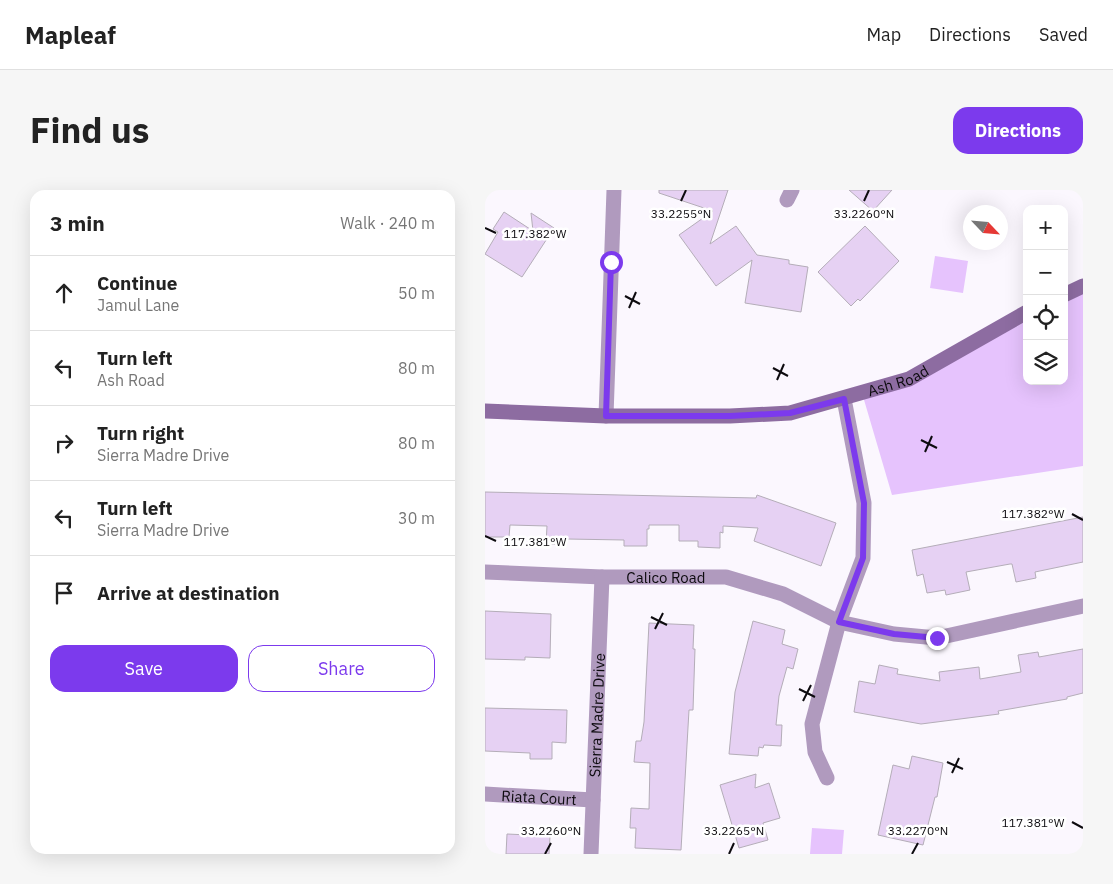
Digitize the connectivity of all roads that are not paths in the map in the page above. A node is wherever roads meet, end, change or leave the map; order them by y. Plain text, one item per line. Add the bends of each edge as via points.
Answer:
1 (614, 190) edge
2 (1083, 286) edge
3 (1068, 293) edge
4 (1023, 314) edge
5 (844, 399) junction
6 (485, 411) edge
7 (606, 416) junction
8 (485, 572) edge
9 (602, 576) junction
10 (1083, 606) edge
11 (839, 622) junction
12 (827, 778) dead end
13 (485, 794) edge
14 (593, 800) junction
15 (591, 854) edge

1 - 7 street
2 - 3 main road
4 - 5 main road, Ash Road via 909,380
5 - 7 main road, Ash Road via 790,413
5 - 11 street via 864,503 863,558
6 - 7 main road, Ash Road
8 - 9 street, Calico Road
9 - 11 street, Calico Road via 726,577 783,594
9 - 14 street, Sierra Madre Drive
10 - 11 street via 937,638 894,634
11 - 12 street via 812,724 815,752
13 - 14 street, Riata Court
14 - 15 street, Sierra Madre Drive

